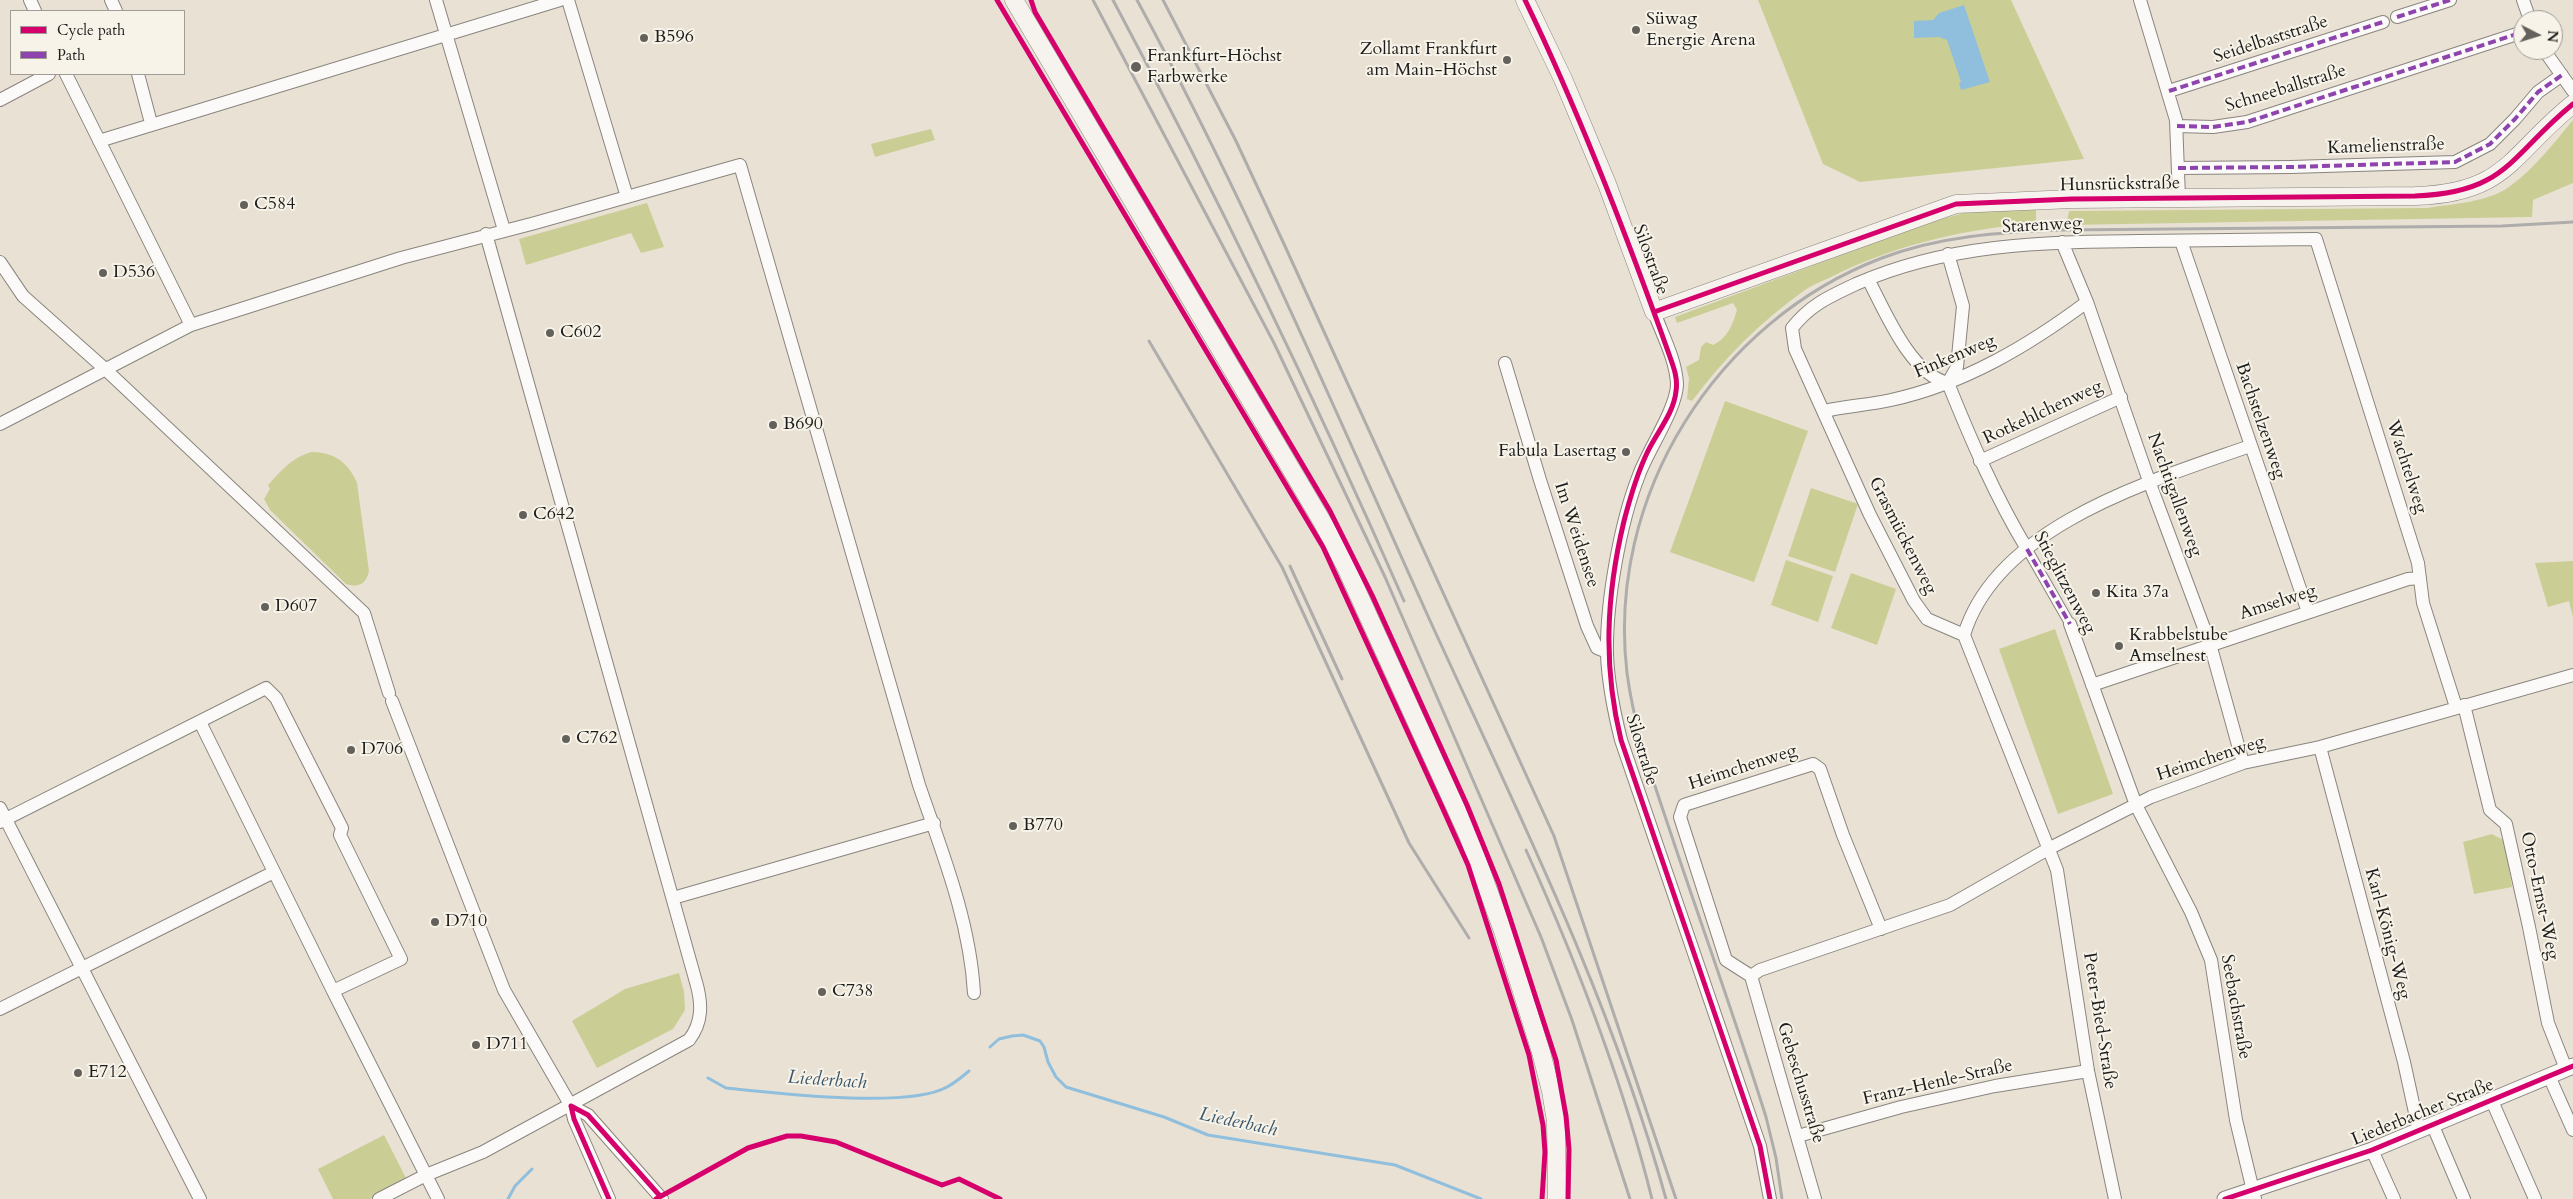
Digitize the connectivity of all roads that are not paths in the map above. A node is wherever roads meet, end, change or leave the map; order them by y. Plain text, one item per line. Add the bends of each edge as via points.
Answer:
1 (436, 0) edge
2 (560, 0) edge
3 (568, 0) edge
4 (1014, 0) edge
5 (1525, 0) edge
6 (2140, 0) edge
7 (2450, 0) edge
8 (2397, 17) dead end
9 (2383, 22) dead end
10 (446, 35) junction
11 (2513, 35) edge
12 (2551, 60) edge
13 (47, 75) edge
14 (66, 75) edge
15 (138, 75) edge
16 (2562, 75) junction
17 (2169, 91) junction
18 (2573, 91) edge
19 (0, 100) edge
20 (2573, 104) edge
21 (151, 123) junction
22 (2177, 126) junction
23 (99, 141) junction
24 (2178, 168) junction
25 (627, 197) junction
26 (2179, 198) junction
27 (504, 230) junction
28 (486, 234) junction
29 (2316, 239) joint
30 (2180, 240) junction
31 (2062, 242) junction
32 (1948, 254) junction
33 (0, 262) edge
34 (1868, 279) junction
35 (2087, 302) junction
36 (1654, 312) junction
37 (191, 325) junction
38 (1792, 328) joint
39 (1505, 362) dead end
40 (105, 369) junction
41 (1948, 383) junction
42 (2121, 397) junction
43 (1824, 410) junction
44 (0, 424) edge
45 (2250, 446) junction
46 (1980, 461) junction
47 (2149, 481) junction
48 (2027, 549) junction
49 (2420, 578) junction
50 (2308, 612) junction
51 (2070, 624) joint
52 (1964, 635) junction
53 (2210, 644) junction
54 (1607, 652) junction
55 (2573, 675) edge
56 (2092, 686) junction
57 (2460, 706) junction
58 (200, 722) junction
59 (2320, 747) junction
60 (2243, 763) junction
61 (2136, 805) junction
62 (2, 816) edge
63 (934, 823) junction
64 (2048, 849) junction
65 (274, 872) junction
66 (673, 898) junction
67 (1881, 929) junction
68 (82, 968) junction
69 (1751, 976) junction
70 (333, 991) junction
71 (974, 993) dead end
72 (0, 1009) edge
73 (2570, 1068) edge
74 (2088, 1071) junction
75 (2549, 1076) junction
76 (2492, 1101) junction
77 (571, 1106) junction
78 (2426, 1129) junction
79 (2573, 1130) edge
80 (1798, 1136) junction
81 (2372, 1150) junction
82 (426, 1175) junction
83 (2254, 1195) edge
84 (659, 1198) edge
85 (200, 1199) edge
86 (379, 1199) edge
87 (438, 1199) edge
88 (609, 1199) edge
89 (1557, 1199) edge
90 (1770, 1199) edge
91 (1815, 1199) edge
92 (2115, 1199) edge
93 (2225, 1199) edge
94 (2394, 1199) edge
95 (2464, 1199) edge
96 (2535, 1199) edge

1 - 10 street
2 - 10 street
3 - 25 street
4 - 89 main road via 1323,523 1468,835 1503,931 1549,1084 1556,1121
5 - 36 main road, Silostraße via 1600,166
6 - 17 street
7 - 8 street
9 - 17 street, Seidelbaststraße
10 - 21 street
10 - 27 street
11 - 22 street, Schneeballstraße via 2247,122 2213,127
12 - 16 street
13 - 19 street
14 - 23 street
15 - 21 street
16 - 18 street
16 - 24 street, Kamelienstraße via 2538,92 2516,120 2490,144 2455,162
17 - 22 street
20 - 26 main road, Hunsrückstraße via 2498,175 2459,192 2415,196
21 - 23 street
22 - 24 street
23 - 37 street
24 - 26 street
25 - 27 street
25 - 63 street via 740,165 919,785
26 - 36 main road, Hunsrückstraße via 1999,200 1956,204
27 - 28 street
28 - 37 street
28 - 66 street
29 - 30 street, Starenweg
29 - 49 street, Wachtelweg
30 - 31 street, Starenweg
30 - 45 street, Bachstelzenweg
31 - 32 street, Starenweg via 1997,246
31 - 35 street, Nachtigallenweg
32 - 34 street, Starenweg via 1904,265
32 - 41 street via 1963,306 1957,367
33 - 40 street via 23,296
34 - 38 street, Starenweg via 1805,311
34 - 41 street via 1898,336 1917,363 1933,377
35 - 41 street, Finkenweg via 2041,336
35 - 42 street, Nachtigallenweg
36 - 54 street, Silostraße via 1674,371 1676,392 1668,415 1647,452 1624,522 1612,594
37 - 40 street
38 - 43 street, Grasmückenweg via 1795,349
39 - 54 street, Im Weidensee via 1587,626 1597,648
40 - 44 street
40 - 77 street via 364,613 391,697 504,990
41 - 43 street, Finkenweg via 1891,400
41 - 46 street, Stieglitzenweg
42 - 46 street, Rotkehlchenweg
42 - 47 street, Nachtigallenweg
43 - 52 street, Grasmückenweg via 1870,515 1914,601 1927,619
45 - 47 street
45 - 50 street, Bachstelzenweg
46 - 48 street, Stieglitzenweg
47 - 48 street via 2098,503
47 - 53 street, Nachtigallenweg
48 - 51 street, Stieglitzenweg
48 - 52 street via 1998,576 1969,617
49 - 50 street, Amselweg via 2408,579
49 - 57 street, Wachtelweg via 2424,603
50 - 53 street, Amselweg
51 - 56 street, Stieglitzenweg
52 - 64 street
53 - 56 street, Amselweg
53 - 60 street, Nachtigallenweg
54 - 90 street, Silostraße via 1609,683 1621,740 1752,1120
55 - 57 street, Heimchenweg
56 - 61 street, Stieglitzenweg
57 - 59 street, Heimchenweg
57 - 73 street, Otto-Ernst-Weg via 2490,810 2506,824 2548,1023
58 - 62 street
58 - 65 street
58 - 70 street via 266,688 276,698 342,828 340,835 401,958
59 - 60 street, Heimchenweg
59 - 78 street, Karl-König-Weg via 2404,1062
60 - 61 street, Heimchenweg
61 - 64 street, Heimchenweg
61 - 83 street, Seebachstraße via 2191,912 2211,960 2236,1120
62 - 68 street
63 - 66 street
63 - 71 street via 970,950
64 - 67 street, Heimchenweg via 1950,905
64 - 74 street, Peter-Bied-Straße via 2057,870
65 - 68 street
65 - 70 street
66 - 77 street via 700,995 699,1026 689,1040
67 - 69 street, Heimchenweg via 1760,970
67 - 69 street, Heimchenweg via 1820,769 1812,764 1684,805 1680,817 1726,960
68 - 72 street
68 - 85 street
69 - 80 street, Gebeschusstraße
70 - 82 street
73 - 75 street, Liederbacher Straße
74 - 80 street, Franz-Henle-Straße via 1985,1088
74 - 92 street, Peter-Bied-Straße
75 - 76 street, Liederbacher Straße
75 - 79 street
76 - 78 street, Liederbacher Straße
76 - 96 street
77 - 82 street via 483,1152
77 - 84 street via 588,1115
77 - 88 street via 574,1120
78 - 81 street, Liederbacher Straße
78 - 95 street, Karl-König-Weg
80 - 91 street, Gebeschusstraße
81 - 83 street, Liederbacher Straße
81 - 94 street
82 - 86 street
82 - 87 street
83 - 93 street, Liederbacher Straße

